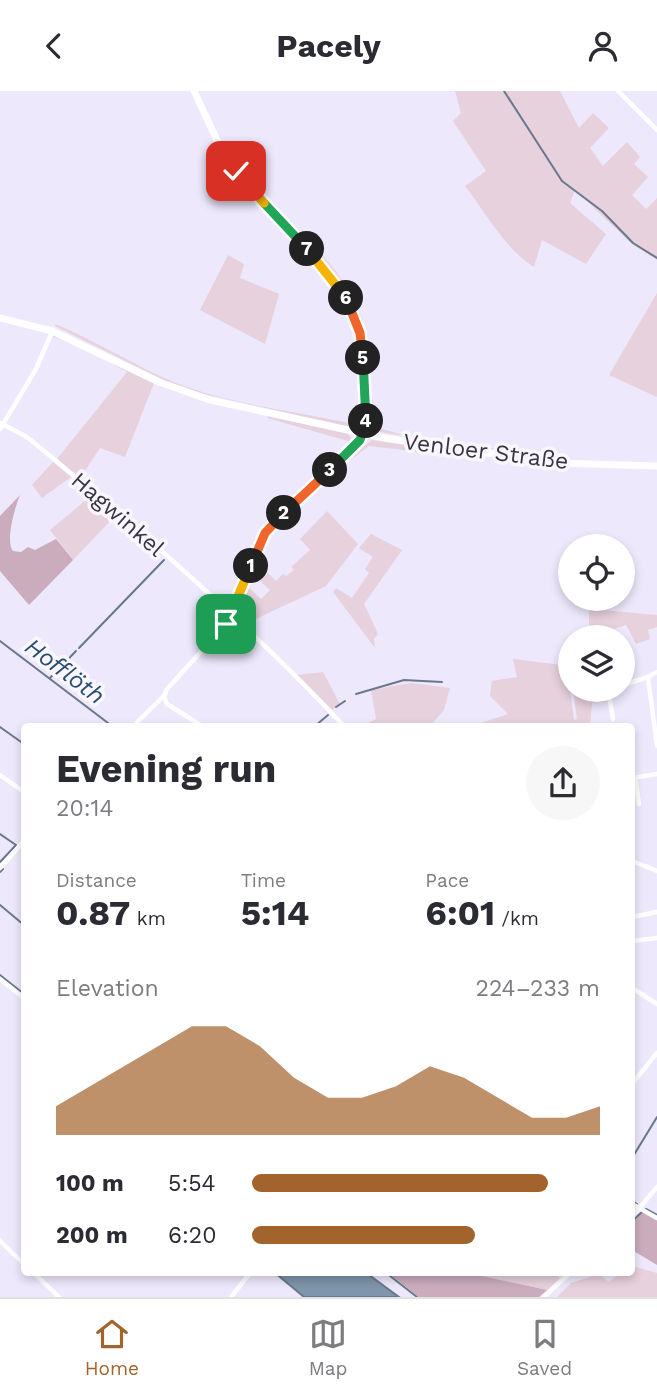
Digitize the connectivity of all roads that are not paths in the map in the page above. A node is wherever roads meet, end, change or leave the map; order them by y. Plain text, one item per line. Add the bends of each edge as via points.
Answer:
1 (618, 91) edge
2 (196, 95) edge
3 (657, 130) edge
4 (0, 319) edge
5 (52, 331) junction
6 (3, 424) edge
7 (0, 429) edge
8 (364, 434) junction
9 (657, 465) edge
10 (231, 613) junction
11 (657, 672) edge
12 (648, 677) junction
13 (635, 682) edge
14 (164, 696) junction
15 (610, 702) edge
16 (613, 719) dead end
17 (136, 723) edge
18 (197, 723) edge
19 (341, 723) edge
20 (657, 746) edge
21 (657, 774) edge
22 (0, 775) edge
23 (635, 777) edge
24 (635, 786) edge
25 (21, 790) edge
26 (639, 803) dead end
27 (21, 844) edge
28 (635, 862) edge
29 (0, 867) edge
30 (657, 871) edge
31 (657, 912) edge
32 (635, 916) edge
33 (657, 938) edge
34 (635, 941) edge
35 (0, 979) edge
36 (635, 990) edge
37 (21, 996) edge
38 (657, 1004) edge
39 (657, 1053) edge
40 (635, 1080) edge
41 (657, 1187) edge
42 (635, 1206) edge
43 (641, 1209) junction
44 (635, 1214) edge
45 (657, 1218) edge
46 (0, 1241) edge
47 (21, 1261) edge
48 (37, 1276) edge
49 (248, 1276) edge
50 (567, 1276) edge
51 (59, 1297) edge
52 (232, 1297) edge
53 (544, 1297) edge

1 - 3 street
2 - 8 main road via 217,144 236,171 327,271 350,304 363,348
4 - 5 main road, Venloer Straße
5 - 6 street via 36,369
5 - 8 main road, Venloer Straße via 182,392
6 - 7 street
6 - 10 street, Hagwinkel via 54,459
8 - 9 main road, Venloer Straße via 557,463
8 - 10 street via 265,533
10 - 14 street
10 - 19 street, Hagwinkel
11 - 12 street
12 - 13 street
12 - 20 street
14 - 17 street
14 - 18 street via 167,704
15 - 16 street
21 - 23 street
22 - 25 street
24 - 26 street
27 - 29 street
28 - 30 street
31 - 32 street
33 - 34 street
35 - 37 street
36 - 38 street
39 - 40 street
41 - 43 street
42 - 43 street
43 - 44 street
43 - 45 street
46 - 47 street
48 - 51 street
49 - 52 street
50 - 53 street

